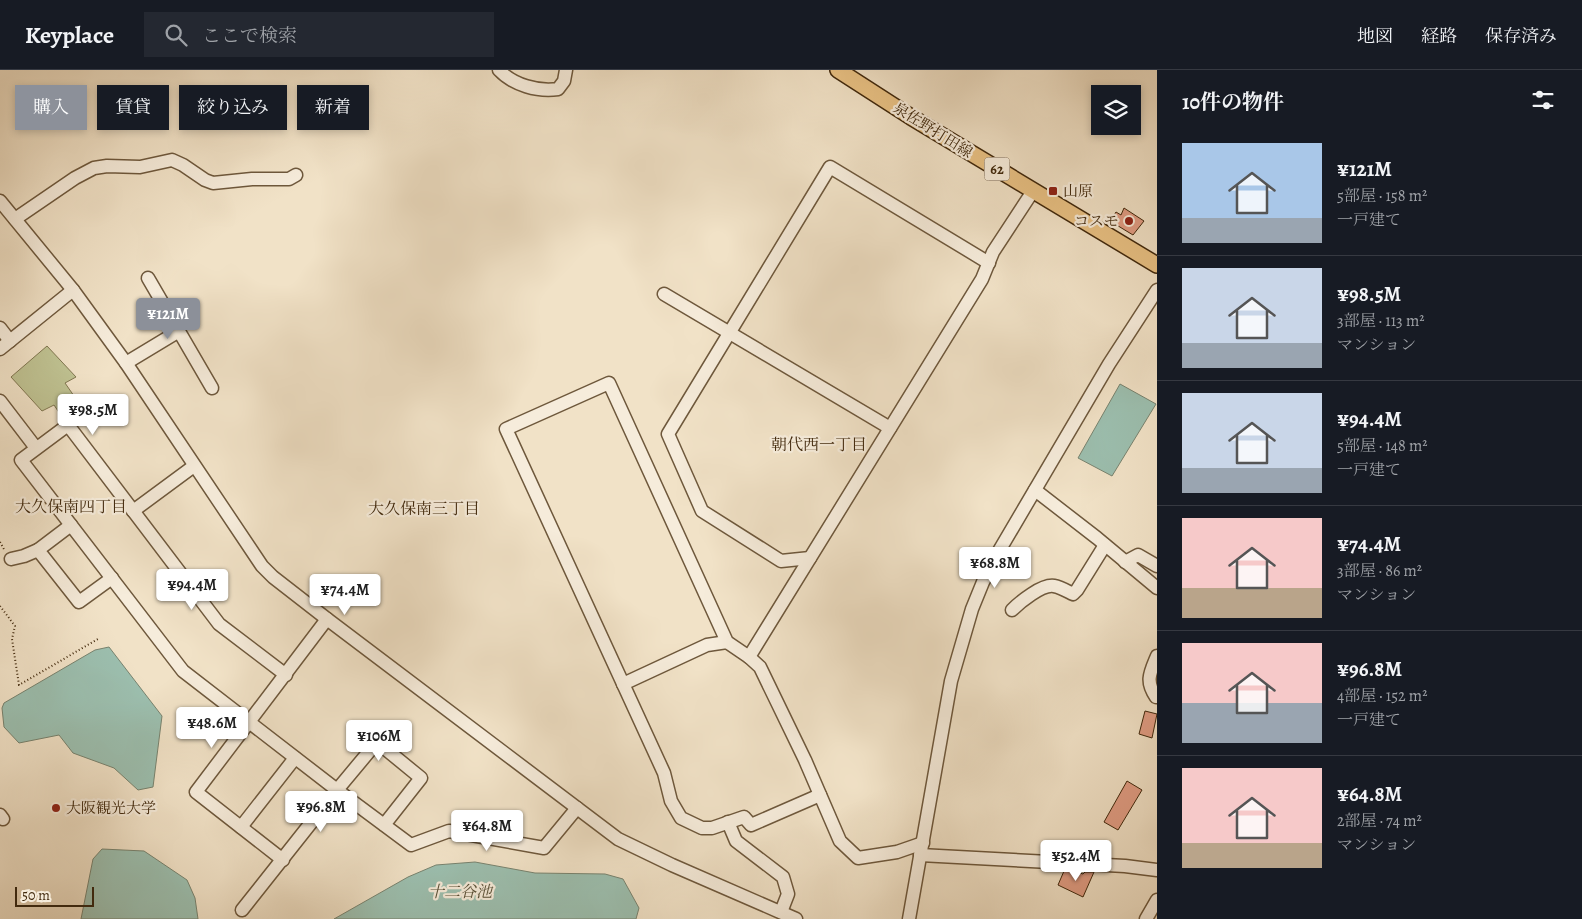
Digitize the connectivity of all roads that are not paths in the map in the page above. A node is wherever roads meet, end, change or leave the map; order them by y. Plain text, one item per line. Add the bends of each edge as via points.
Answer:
1 (499, 70) edge
2 (566, 70) edge
3 (838, 70) edge
4 (296, 175) dead end
5 (1033, 191) junction
6 (0, 201) edge
7 (15, 219) junction
8 (989, 263) junction
9 (1157, 265) edge
10 (148, 278) dead end
11 (73, 290) junction
12 (1157, 290) edge
13 (664, 294) dead end
14 (0, 328) edge
15 (178, 331) junction
16 (729, 332) junction
17 (5, 345) edge
18 (126, 363) junction
19 (212, 388) dead end
20 (0, 401) edge
21 (890, 428) junction
22 (36, 448) junction
23 (194, 466) junction
24 (1035, 490) junction
25 (133, 511) junction
26 (71, 524) junction
27 (1105, 545) junction
28 (38, 550) junction
29 (810, 558) junction
30 (10, 559) dead end
31 (1125, 562) junction
32 (1157, 566) edge
33 (112, 578) junction
34 (1157, 588) edge
35 (1012, 610) dead end
36 (327, 619) junction
37 (727, 642) junction
38 (1157, 656) edge
39 (749, 657) junction
40 (286, 675) junction
41 (623, 684) junction
42 (1156, 697) edge
43 (249, 722) junction
44 (295, 758) junction
45 (337, 790) junction
46 (820, 795) junction
47 (577, 808) junction
48 (728, 822) junction
49 (384, 825) junction
50 (241, 827) junction
51 (922, 849) junction
52 (283, 860) junction
53 (1157, 870) edge
54 (1157, 900) edge
55 (242, 910) dead end
56 (780, 912) junction
57 (796, 919) edge
58 (909, 919) edge
59 (1146, 919) edge

1 - 2 street via 522,85 546,91 558,89
3 - 5 main road, 泉佐野打田線 / 62
4 - 7 street via 289,180 213,183 172,160 140,167 94,168
5 - 8 street
5 - 9 main road, 泉佐野打田線 / 62
6 - 7 street
7 - 11 street
8 - 16 street via 830,167
8 - 21 street
10 - 15 street
11 - 17 street
11 - 18 street
12 - 24 street
13 - 16 street
14 - 17 street
15 - 18 street
15 - 19 street
16 - 21 street
16 - 29 street via 668,434 702,511 781,561
18 - 23 street
20 - 22 street
21 - 29 street
22 - 25 street via 68,425
22 - 26 street via 21,460
23 - 25 street
23 - 36 street via 262,566
24 - 27 street
24 - 51 street via 983,582 966,630 951,681
25 - 40 street via 219,624
26 - 28 street
26 - 33 street
27 - 31 street
27 - 35 street via 1073,594 1055,586 1046,586
28 - 30 street
28 - 33 street via 79,602
29 - 39 street
31 - 32 street via 1138,555
31 - 34 street
33 - 43 street via 184,671
36 - 40 street
36 - 47 street
37 - 39 street
37 - 41 street via 707,646
37 - 41 street via 609,382 506,430
38 - 42 street via 1148,682
39 - 46 street via 760,667
40 - 43 street
41 - 48 street via 681,818 702,828
43 - 44 street
43 - 50 street via 196,792
44 - 45 street
44 - 50 street
45 - 49 street
45 - 49 street via 377,742 421,778
45 - 52 street
46 - 48 street via 751,825 744,817
46 - 51 street via 840,841 858,858
47 - 49 street via 544,848 449,831 411,845
47 - 56 street via 618,839
48 - 56 street via 736,841 783,877 788,894
50 - 52 street
51 - 53 street
51 - 58 street
52 - 55 street
54 - 59 street
56 - 57 street

